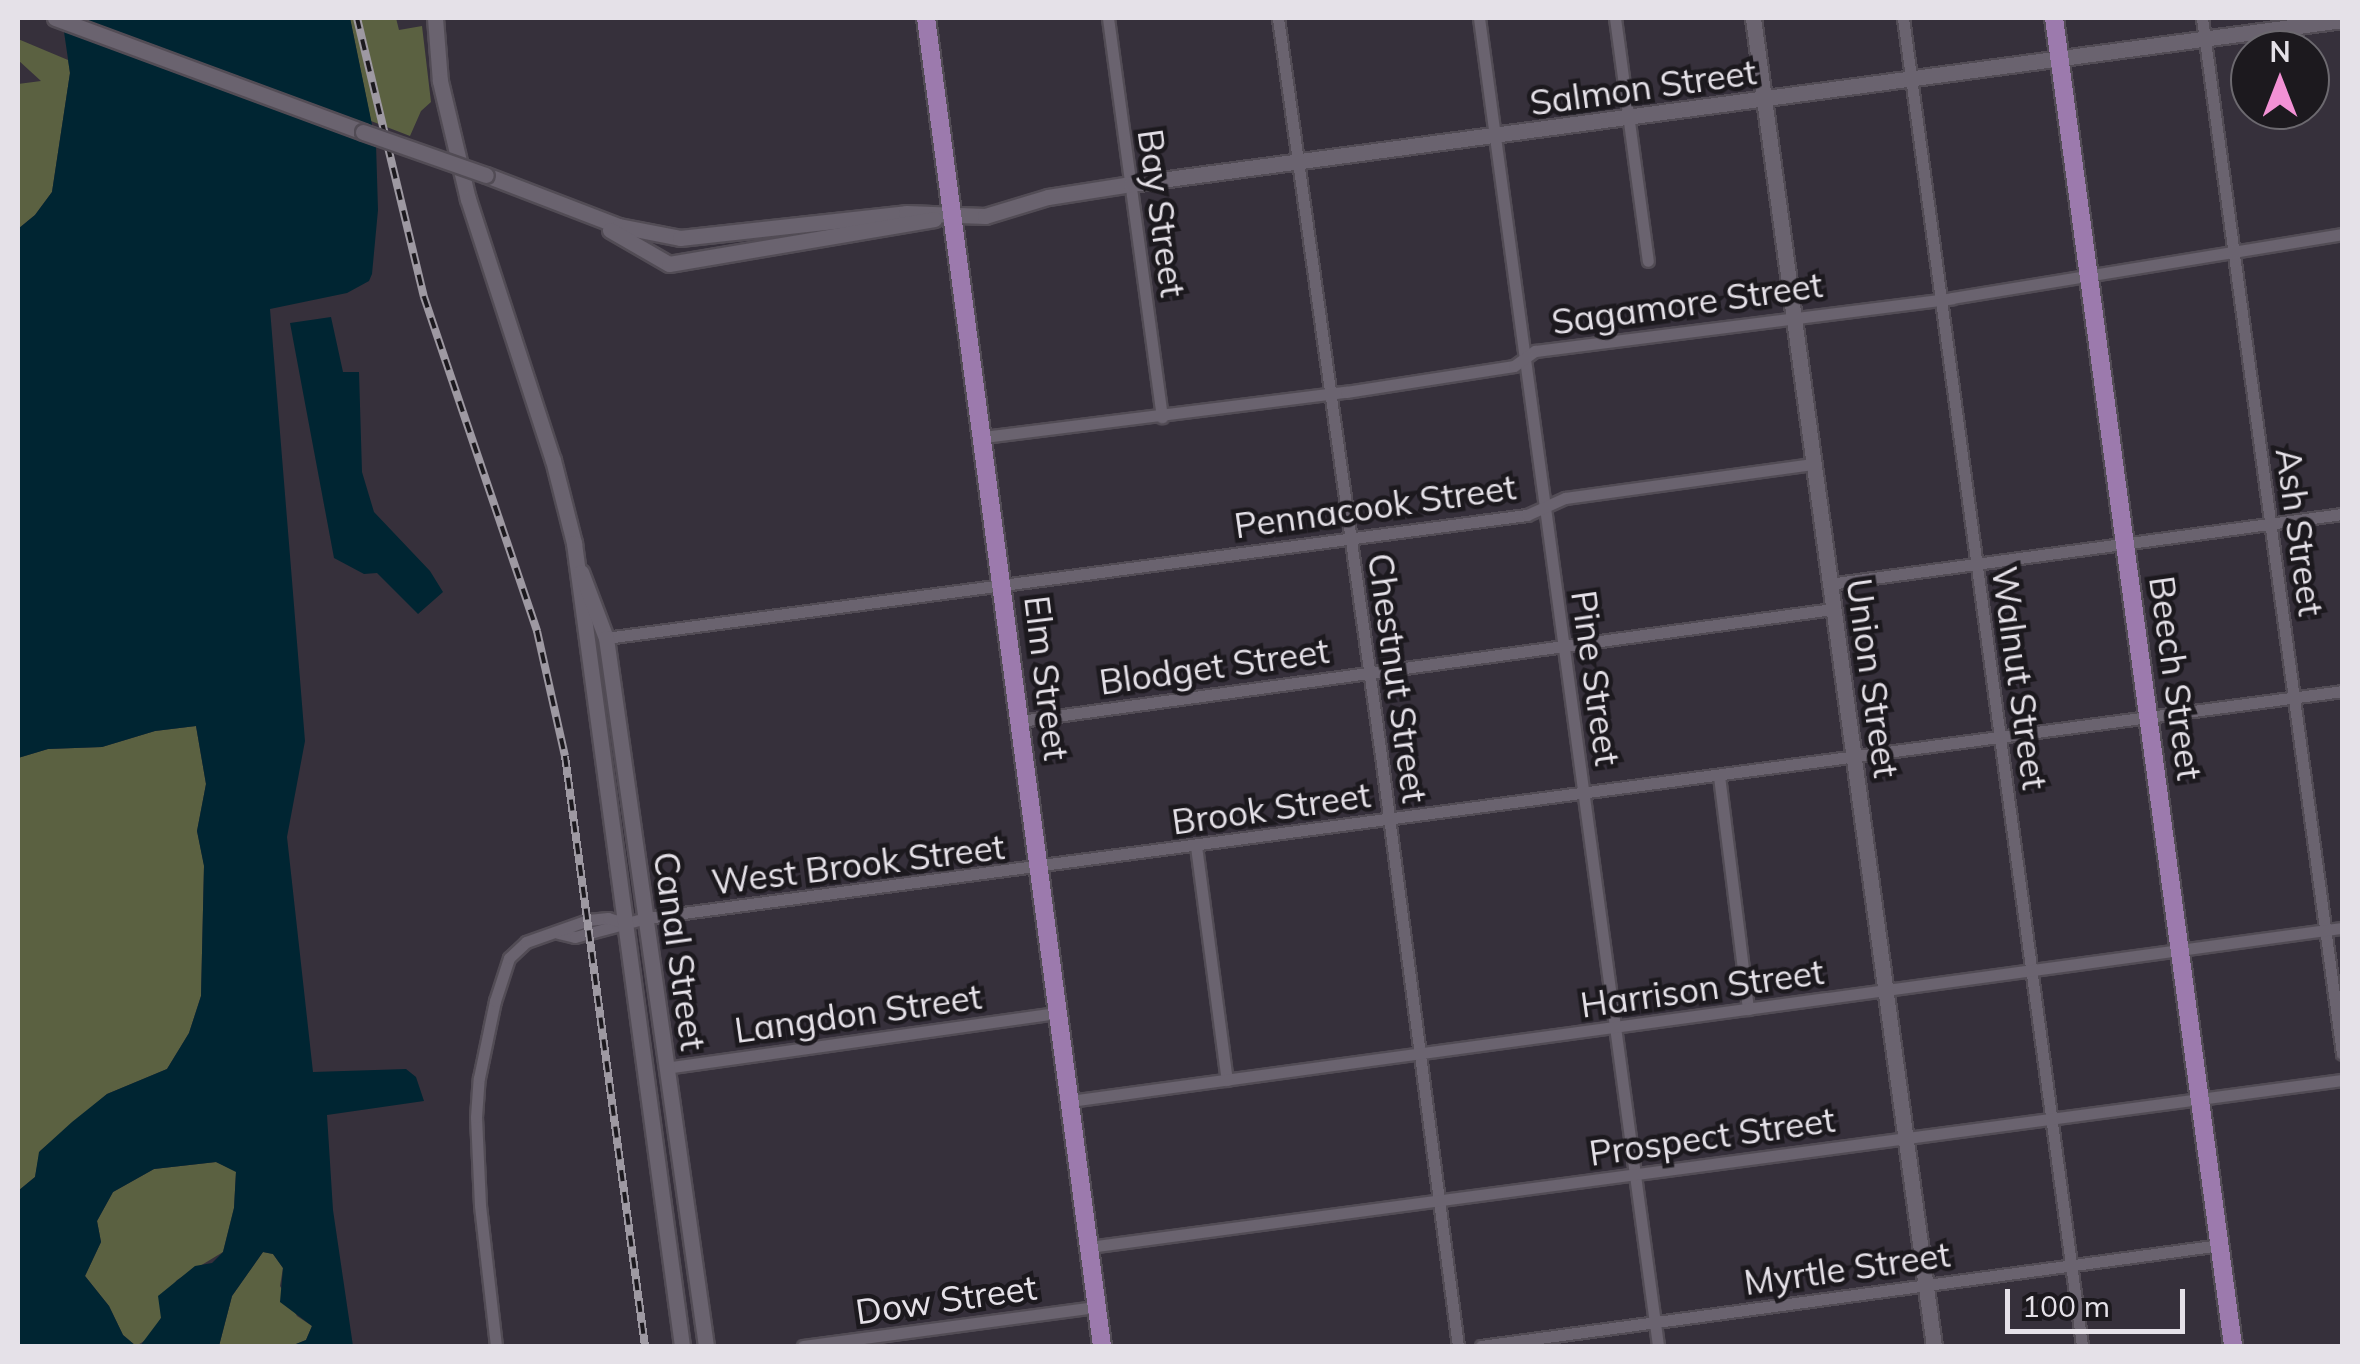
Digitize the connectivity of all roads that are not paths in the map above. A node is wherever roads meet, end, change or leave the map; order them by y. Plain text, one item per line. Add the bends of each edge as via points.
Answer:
1 (56, 18) edge
2 (435, 18) edge
3 (926, 18) edge
4 (1108, 18) edge
5 (1278, 18) edge
6 (1478, 18) edge
7 (1615, 18) edge
8 (1753, 18) edge
9 (1904, 18) edge
10 (2054, 18) edge
11 (2202, 18) edge
12 (2342, 20) edge
13 (2204, 40) junction
14 (2059, 60) junction
15 (1912, 79) junction
16 (1764, 100) junction
17 (1630, 119) junction
18 (1495, 137) junction
19 (1297, 162) junction
20 (1131, 184) junction
21 (576, 210) junction
22 (953, 215) junction
23 (2342, 234) edge
24 (2234, 252) junction
25 (1648, 261) dead end
26 (2088, 276) junction
27 (1942, 298) junction
28 (1794, 316) junction
29 (1525, 360) junction
30 (1332, 394) junction
31 (1162, 416) junction
32 (983, 437) junction
33 (1813, 464) junction
34 (1546, 508) junction
35 (2342, 514) edge
36 (2271, 524) junction
37 (1352, 539) junction
38 (2124, 544) junction
39 (1977, 564) junction
40 (579, 569) junction
41 (1002, 584) junction
42 (1829, 584) junction
43 (1832, 609) junction
44 (606, 638) junction
45 (1564, 645) junction
46 (1370, 672) junction
47 (2342, 691) edge
48 (2294, 698) junction
49 (2149, 716) junction
50 (1020, 721) junction
51 (2000, 737) junction
52 (1854, 757) junction
53 (1719, 776) junction
54 (1584, 794) junction
55 (1389, 819) junction
56 (1196, 846) junction
57 (1039, 868) junction
58 (646, 918) junction
59 (624, 923) junction
60 (2342, 928) edge
61 (2324, 930) junction
62 (2179, 950) junction
63 (2031, 970) junction
64 (1885, 990) junction
65 (1748, 1008) junction
66 (1058, 1013) junction
67 (1615, 1028) junction
68 (1420, 1053) junction
69 (2342, 1054) edge
70 (665, 1068) junction
71 (1226, 1080) junction
72 (2342, 1080) edge
73 (2200, 1100) junction
74 (1070, 1101) junction
75 (2051, 1118) junction
76 (1906, 1138) junction
77 (1635, 1174) junction
78 (1439, 1201) junction
79 (2220, 1246) junction
80 (1089, 1247) junction
81 (2072, 1265) junction
82 (1926, 1285) junction
83 (1097, 1307) junction
84 (1655, 1322) junction
85 (496, 1346) edge
86 (682, 1346) edge
87 (706, 1346) edge
88 (803, 1346) edge
89 (1102, 1346) edge
90 (1458, 1346) edge
91 (1481, 1346) edge
92 (1658, 1346) edge
93 (1934, 1346) edge
94 (2082, 1346) edge
95 (2233, 1346) edge

1 - 21 street, bridge
2 - 40 street, Canal Street via 440,81 474,219 553,460
3 - 22 main road, Elm Street
4 - 20 street, Bay Street
5 - 19 street, Chestnut Street
6 - 18 street, Pine Street
7 - 17 street
8 - 16 street, Union Street
9 - 15 street, Walnut Street
10 - 14 main road, Beech Street
11 - 13 street, Ash Street
12 - 13 street, Salmon Street
13 - 14 street, Salmon Street
13 - 24 street, Ash Street
14 - 15 street, Salmon Street
14 - 26 main road, Beech Street
15 - 16 street, Salmon Street
15 - 27 street, Walnut Street
16 - 17 street, Salmon Street
16 - 28 street, Union Street
17 - 18 street, Salmon Street
17 - 25 street
18 - 19 street, Salmon Street
18 - 29 street, Pine Street
19 - 20 street, Salmon Street
19 - 30 street, Chestnut Street
20 - 22 street, Salmon Street via 1048,197 995,215
20 - 31 street, Bay Street
21 - 22 street via 680,238 906,213
21 - 22 street via 670,264
22 - 32 main road, Elm Street
23 - 24 street, Sagamore Street
24 - 26 street, Sagamore Street
24 - 36 street, Ash Street
26 - 27 street, Sagamore Street
26 - 38 main road, Beech Street
27 - 28 street, Sagamore Street
27 - 39 street, Walnut Street
28 - 29 street, Sagamore Street via 1535,351
28 - 33 street, Union Street
29 - 30 street, Sagamore Street
29 - 34 street, Pine Street
30 - 31 street, Sagamore Street
30 - 37 street, Chestnut Street
31 - 32 street, Sagamore Street
32 - 41 main road, Elm Street
33 - 34 street, Pennacook Street via 1565,498
33 - 42 street, Union Street
34 - 37 street, Pennacook Street
34 - 45 street, Pine Street
35 - 36 street
36 - 38 street
36 - 48 street, Ash Street
37 - 41 street, Pennacook Street
37 - 46 street, Chestnut Street
38 - 39 street
38 - 49 main road, Beech Street
39 - 42 street
39 - 51 street, Walnut Street
40 - 44 street, Canal Street
40 - 59 street, Canal Street
41 - 44 street, Pennacook Street
41 - 50 main road, Elm Street
42 - 43 street, Union Street
43 - 45 street, Blodget Street
43 - 52 street, Union Street
44 - 58 street, Canal Street
45 - 46 street, Blodget Street
45 - 54 street, Pine Street
46 - 50 street, Blodget Street
46 - 55 street, Chestnut Street
47 - 48 street, Brook Street
48 - 49 street, Brook Street
48 - 61 street, Ash Street
49 - 51 street, Brook Street
49 - 62 main road, Beech Street
50 - 57 main road, Elm Street
51 - 52 street, Brook Street
51 - 63 street, Walnut Street
52 - 53 street, Brook Street
52 - 64 street, Union Street
53 - 54 street, Brook Street
53 - 65 street
54 - 55 street, Brook Street
54 - 67 street, Pine Street
55 - 56 street, Brook Street
55 - 68 street, Chestnut Street
56 - 57 street, Brook Street
56 - 71 street
57 - 58 street, West Brook Street
57 - 66 main road, Elm Street
58 - 59 street, West Brook Street
58 - 70 street, Canal Street
59 - 85 street, West Brook Street via 610,932 576,938 558,933 526,942 510,958 495,1000 479,1078 480,1205
59 - 86 street, Canal Street
60 - 61 street, Harrison Street
61 - 62 street, Harrison Street
61 - 69 street, Ash Street
62 - 63 street, Harrison Street
62 - 73 main road, Beech Street
63 - 64 street, Harrison Street
63 - 75 street, Walnut Street
64 - 65 street, Harrison Street
64 - 76 street, Union Street
65 - 67 street, Harrison Street
66 - 70 street, Langdon Street
66 - 74 main road, Elm Street
67 - 68 street, Harrison Street
67 - 77 street, Pine Street
68 - 71 street, Harrison Street
68 - 78 street, Chestnut Street
70 - 87 street, Canal Street
71 - 74 street, Harrison Street
72 - 73 street, Prospect Street
73 - 75 street, Prospect Street
73 - 79 main road, Beech Street
74 - 80 main road, Elm Street
75 - 76 street, Prospect Street
75 - 81 street, Walnut Street
76 - 77 street, Prospect Street
76 - 82 street, Union Street
77 - 78 street, Prospect Street
77 - 84 street, Pine Street
78 - 80 street, Prospect Street
78 - 90 street, Chestnut Street
79 - 81 street, Myrtle Street
79 - 95 main road, Beech Street
80 - 83 main road, Elm Street
81 - 82 street, Myrtle Street
81 - 94 street, Walnut Street
82 - 84 street, Myrtle Street
82 - 93 street, Union Street
83 - 88 street, Dow Street
83 - 89 main road, Elm Street
84 - 91 street, Myrtle Street
84 - 92 street, Pine Street

